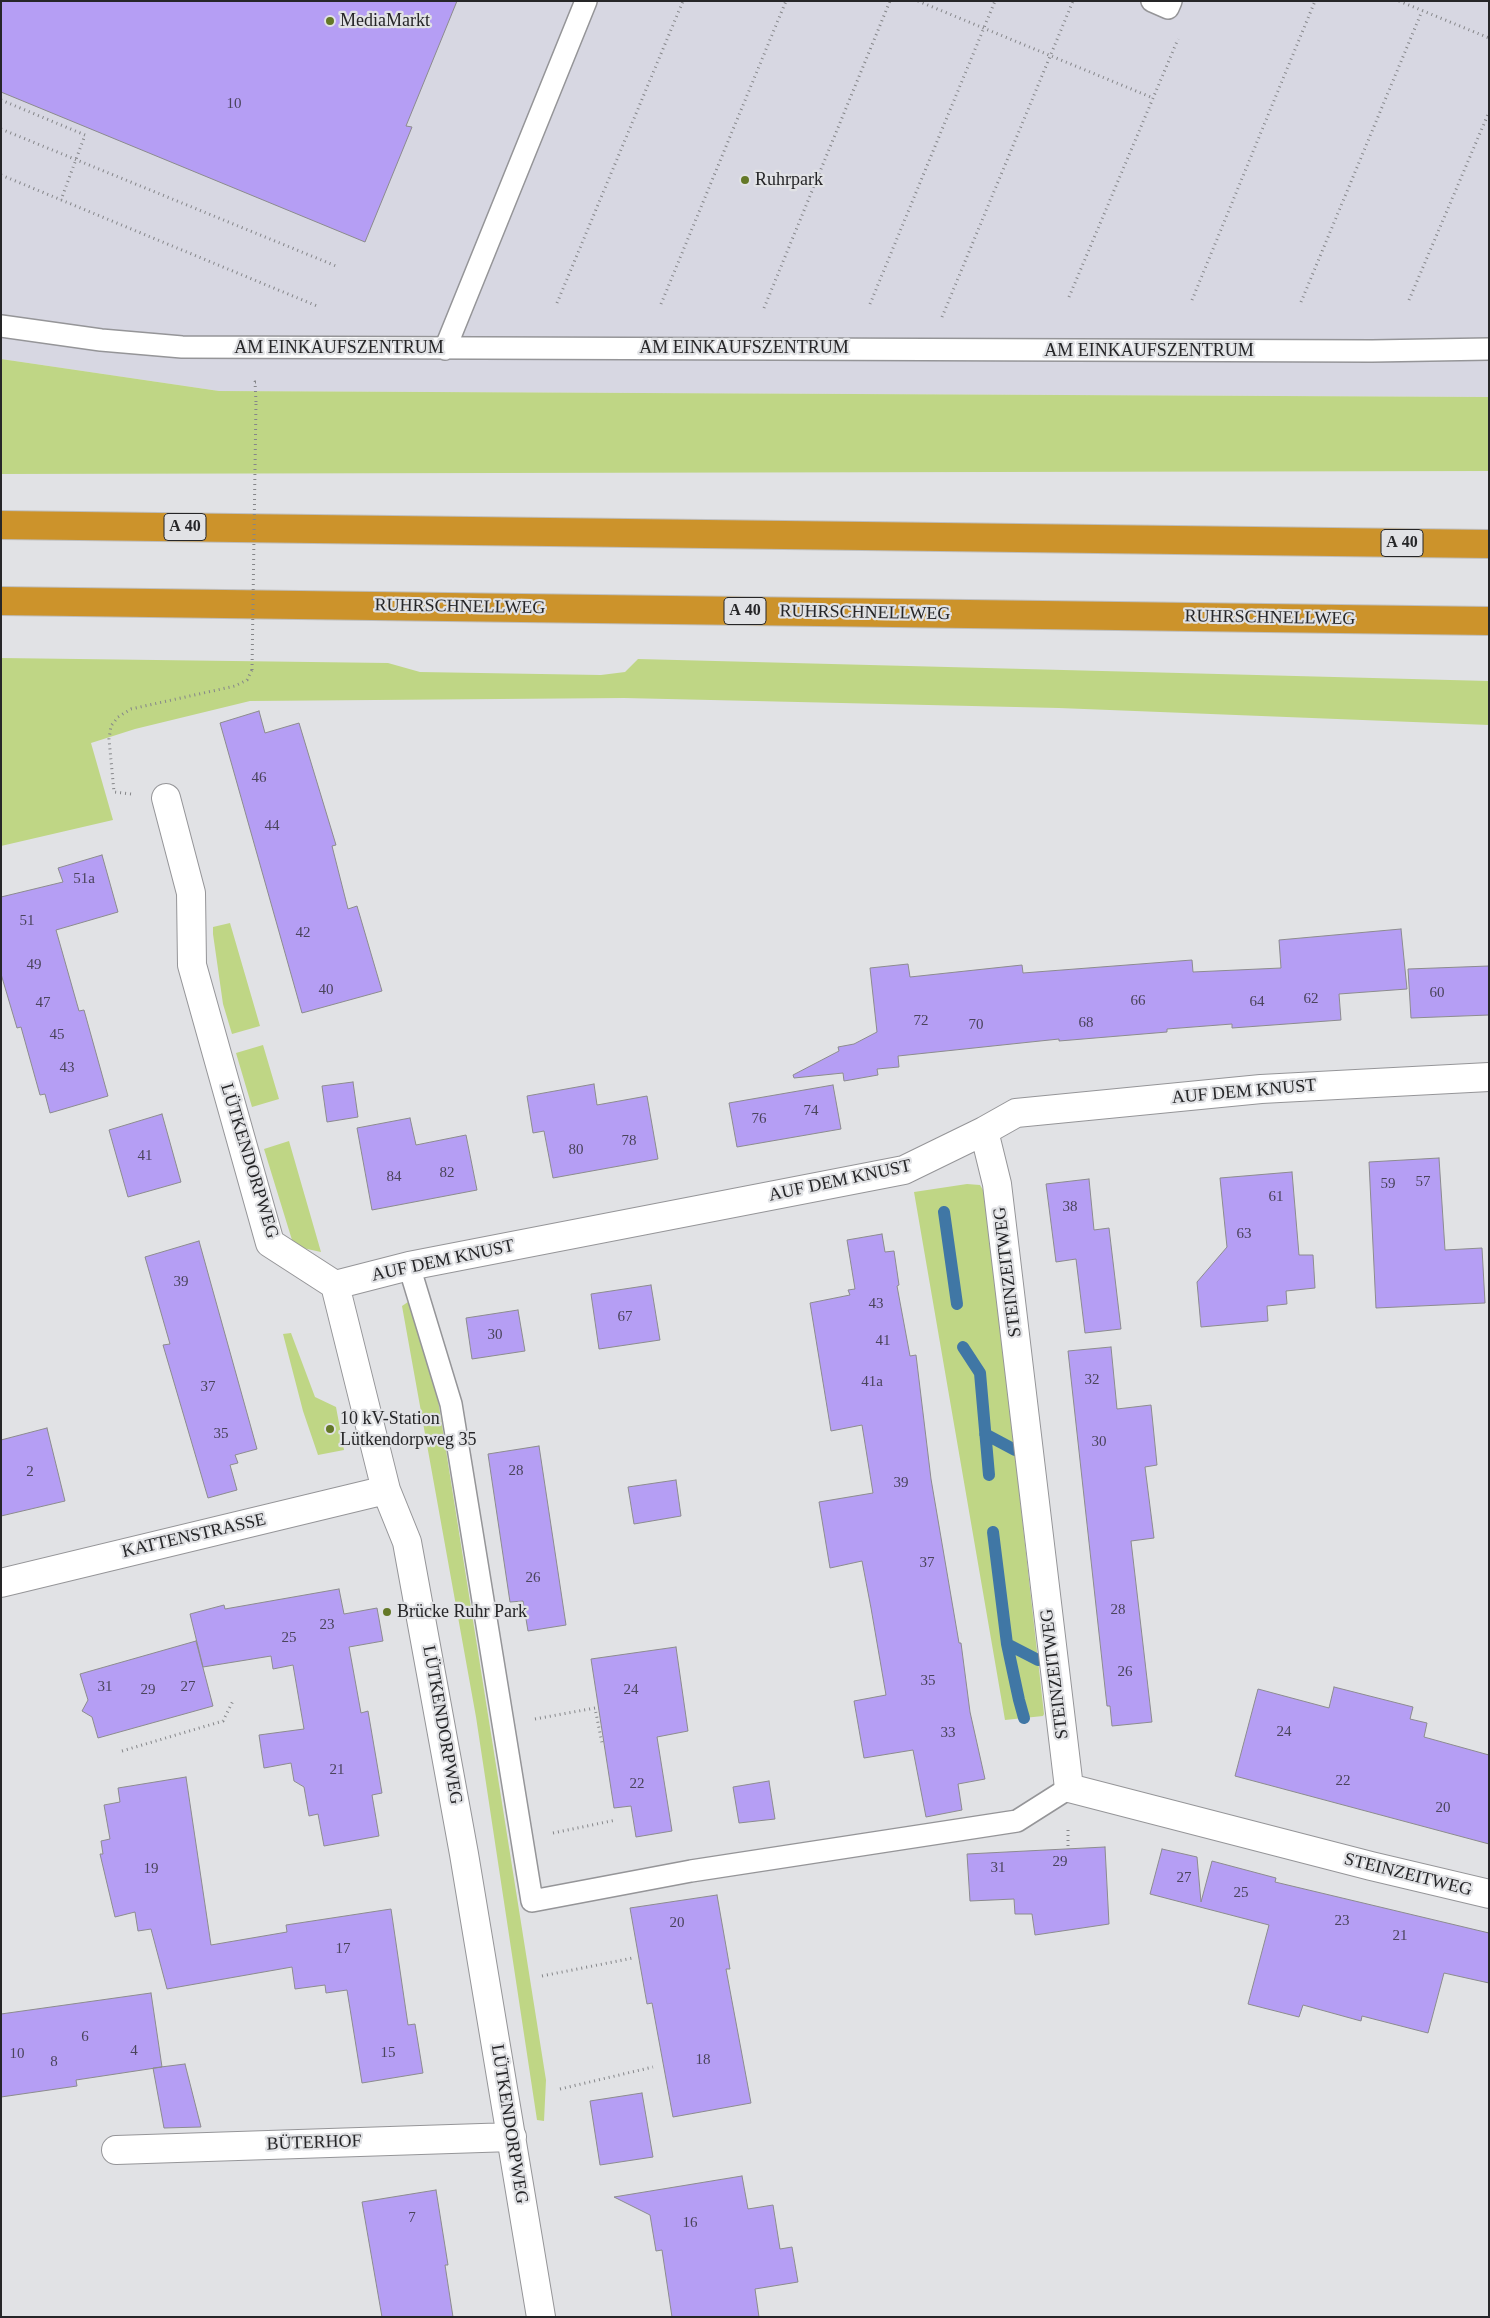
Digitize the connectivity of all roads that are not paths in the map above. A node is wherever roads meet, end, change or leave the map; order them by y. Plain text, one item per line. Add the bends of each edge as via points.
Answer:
1 (586, 1) edge
2 (1152, 1) edge
3 (1171, 1) edge
4 (1, 326) edge
5 (445, 349) junction
6 (1489, 349) edge
7 (1, 525) edge
8 (1489, 544) edge
9 (1, 601) edge
10 (1489, 621) edge
11 (166, 798) road end
12 (1489, 1077) edge
13 (984, 1132) junction
14 (409, 1266) junction
15 (336, 1285) junction
16 (386, 1490) junction
17 (1, 1583) edge
18 (1069, 1788) junction
19 (1489, 1894) edge
20 (512, 2137) junction
21 (116, 2150) dead end
22 (542, 2317) edge

1 - 5 lane
2 - 3 lane via 1168,8
4 - 5 lane, AM EINKAUFSZENTRUM via 182,347
5 - 6 lane, AM EINKAUFSZENTRUM
7 - 8 highway, A 40
9 - 10 highway, RUHRSCHNELLWEG / A 40
11 - 15 street, LÜTKENDORPWEG via 191,893 192,965 270,1243
12 - 13 street, AUF DEM KNUST via 1260,1089 1016,1112
13 - 14 street, AUF DEM KNUST via 904,1170
13 - 18 street, STEINZEITWEG via 997,1184
14 - 15 street, AUF DEM KNUST
14 - 18 lane via 451,1404 532,1901 691,1871 1017,1821
15 - 16 street, LÜTKENDORPWEG
16 - 17 street, KATTENSTRASSE
16 - 20 street, LÜTKENDORPWEG via 407,1542 428,1646
18 - 19 street, STEINZEITWEG
20 - 21 street, BÜTERHOF
20 - 22 street, LÜTKENDORPWEG

